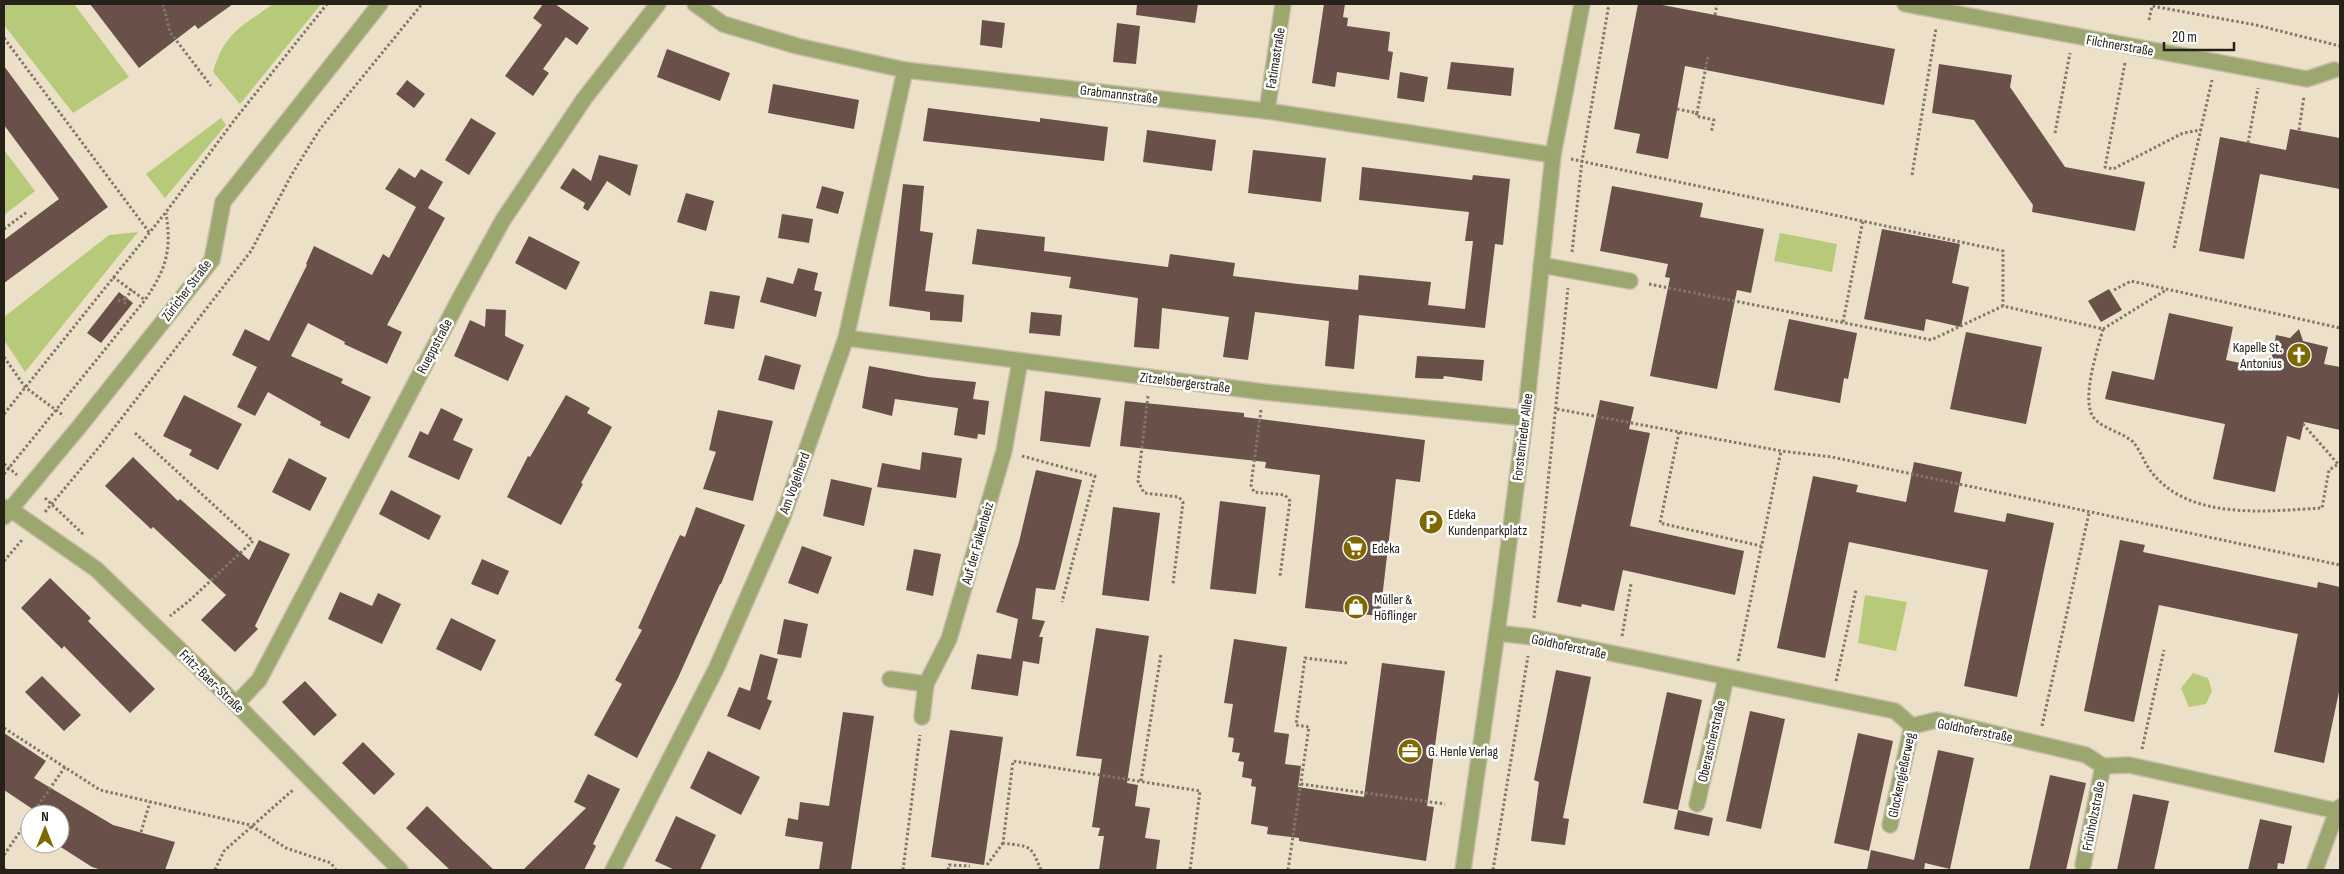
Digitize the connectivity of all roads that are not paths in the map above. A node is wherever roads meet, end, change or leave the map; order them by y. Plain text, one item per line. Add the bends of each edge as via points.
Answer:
1 (380, 4) edge
2 (658, 4) edge
3 (695, 4) edge
4 (1283, 4) edge
5 (1582, 4) edge
6 (1905, 4) edge
7 (906, 70) junction
8 (2334, 70) dead end
9 (1267, 112) junction
10 (1553, 155) junction
11 (1542, 266) junction
12 (1630, 281) road end
13 (846, 338) junction
14 (1020, 361) junction
15 (1525, 418) junction
16 (6, 511) edge
17 (1497, 633) junction
18 (1730, 678) junction
19 (890, 679) dead end
20 (926, 684) junction
21 (236, 704) junction
22 (922, 717) road end
23 (1912, 726) junction
24 (2104, 766) junction
25 (1697, 804) dead end
26 (2338, 809) edge
27 (1890, 825) dead end
28 (2084, 865) dead end
29 (400, 870) edge
30 (613, 870) edge
31 (1463, 870) edge
32 (2315, 870) edge

1 - 16 street, Züricher Straße via 223,202 212,260 79,427
2 - 21 street, Rueppstraße via 584,99 503,220 259,680
3 - 7 street, Grabmannstraße via 723,24 797,46
4 - 9 street, Fatimastraße
5 - 10 street, Forstenrieder Allee
6 - 8 street, Filchnerstraße via 2307,78
7 - 9 street, Grabmannstraße
7 - 13 street, Am Vogelherd
9 - 10 street, Grabmannstraße
10 - 11 street, Forstenrieder Allee
11 - 12 street
11 - 15 street, Forstenrieder Allee
13 - 14 street, Zitzelsbergerstraße
13 - 30 street, Am Vogelherd via 782,519 732,634
14 - 15 street, Zitzelsbergerstraße via 1264,392
14 - 20 street, Auf der Falkenbeiz via 1004,451 949,639
15 - 17 street, Forstenrieder Allee
16 - 21 street, Fritz-Baer-Straße via 34,525 96,569
17 - 18 street, Goldhoferstraße via 1532,637
17 - 31 street, Forstenrieder Allee
18 - 23 street, Goldhoferstraße via 1895,711
18 - 25 street, Oberascherstraße
19 - 20 street
20 - 22 street
21 - 29 street, Fritz-Baer-Straße
23 - 24 street, Goldhoferstraße via 1937,720 2086,755
23 - 27 street, Glockengießerweg
24 - 26 street via 2138,766
24 - 28 street, Frühholzstraße
26 - 32 street

